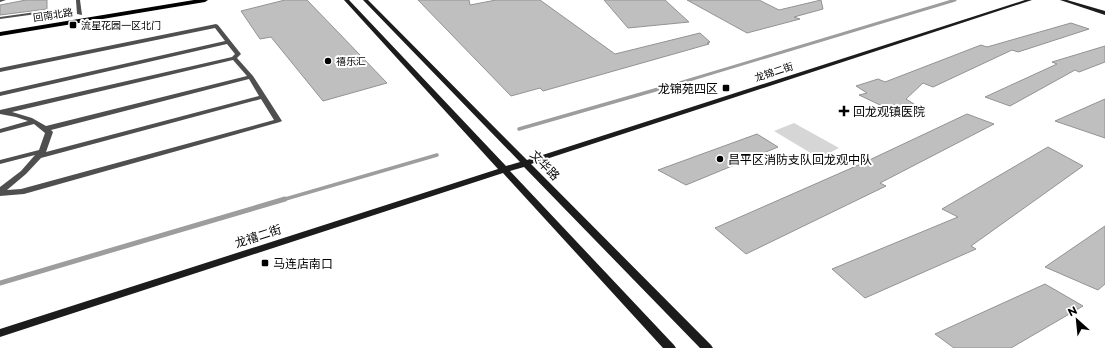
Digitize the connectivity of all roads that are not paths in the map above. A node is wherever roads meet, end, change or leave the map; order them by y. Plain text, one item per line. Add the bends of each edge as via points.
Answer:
1 (4, 0) edge
2 (78, 0) edge
3 (167, 0) edge
4 (205, 0) edge
5 (346, 0) edge
6 (365, 0) edge
7 (1030, 0) edge
8 (1062, 0) edge
9 (0, 1) edge
10 (50, 11) dead end
11 (1105, 12) edge
12 (80, 14) junction
13 (0, 18) edge
14 (0, 28) edge
15 (0, 34) edge
16 (229, 42) junction
17 (234, 58) junction
18 (0, 70) edge
19 (251, 77) junction
20 (0, 94) edge
21 (263, 97) junction
22 (1, 112) edge
23 (34, 122) junction
24 (45, 129) junction
25 (0, 131) edge
26 (42, 154) junction
27 (0, 162) edge
28 (525, 163) junction
29 (504, 170) junction
30 (0, 192) edge
31 (0, 334) edge
32 (670, 348) edge
33 (706, 348) edge

1 - 9 street
2 - 12 street
3 - 12 main road, 回南北路
4 - 15 main road, 回南北路
5 - 29 street
6 - 28 street, 文华路
7 - 28 street, 龙锦二街
8 - 11 street
10 - 13 lane
12 - 14 main road, 回南北路
16 - 17 street via 238,54
16 - 18 street via 216,26
16 - 20 street
17 - 19 street
17 - 22 street
19 - 21 street
19 - 24 street
21 - 26 street
21 - 30 street via 278,121 21,192
22 - 23 street via 26,117
23 - 24 street
23 - 25 street
24 - 26 street via 49,132
26 - 27 street
26 - 30 street via 24,173
28 - 29 street, 龙禧二街
28 - 33 street, 文华路
29 - 31 street, 龙禧二街
29 - 32 street

